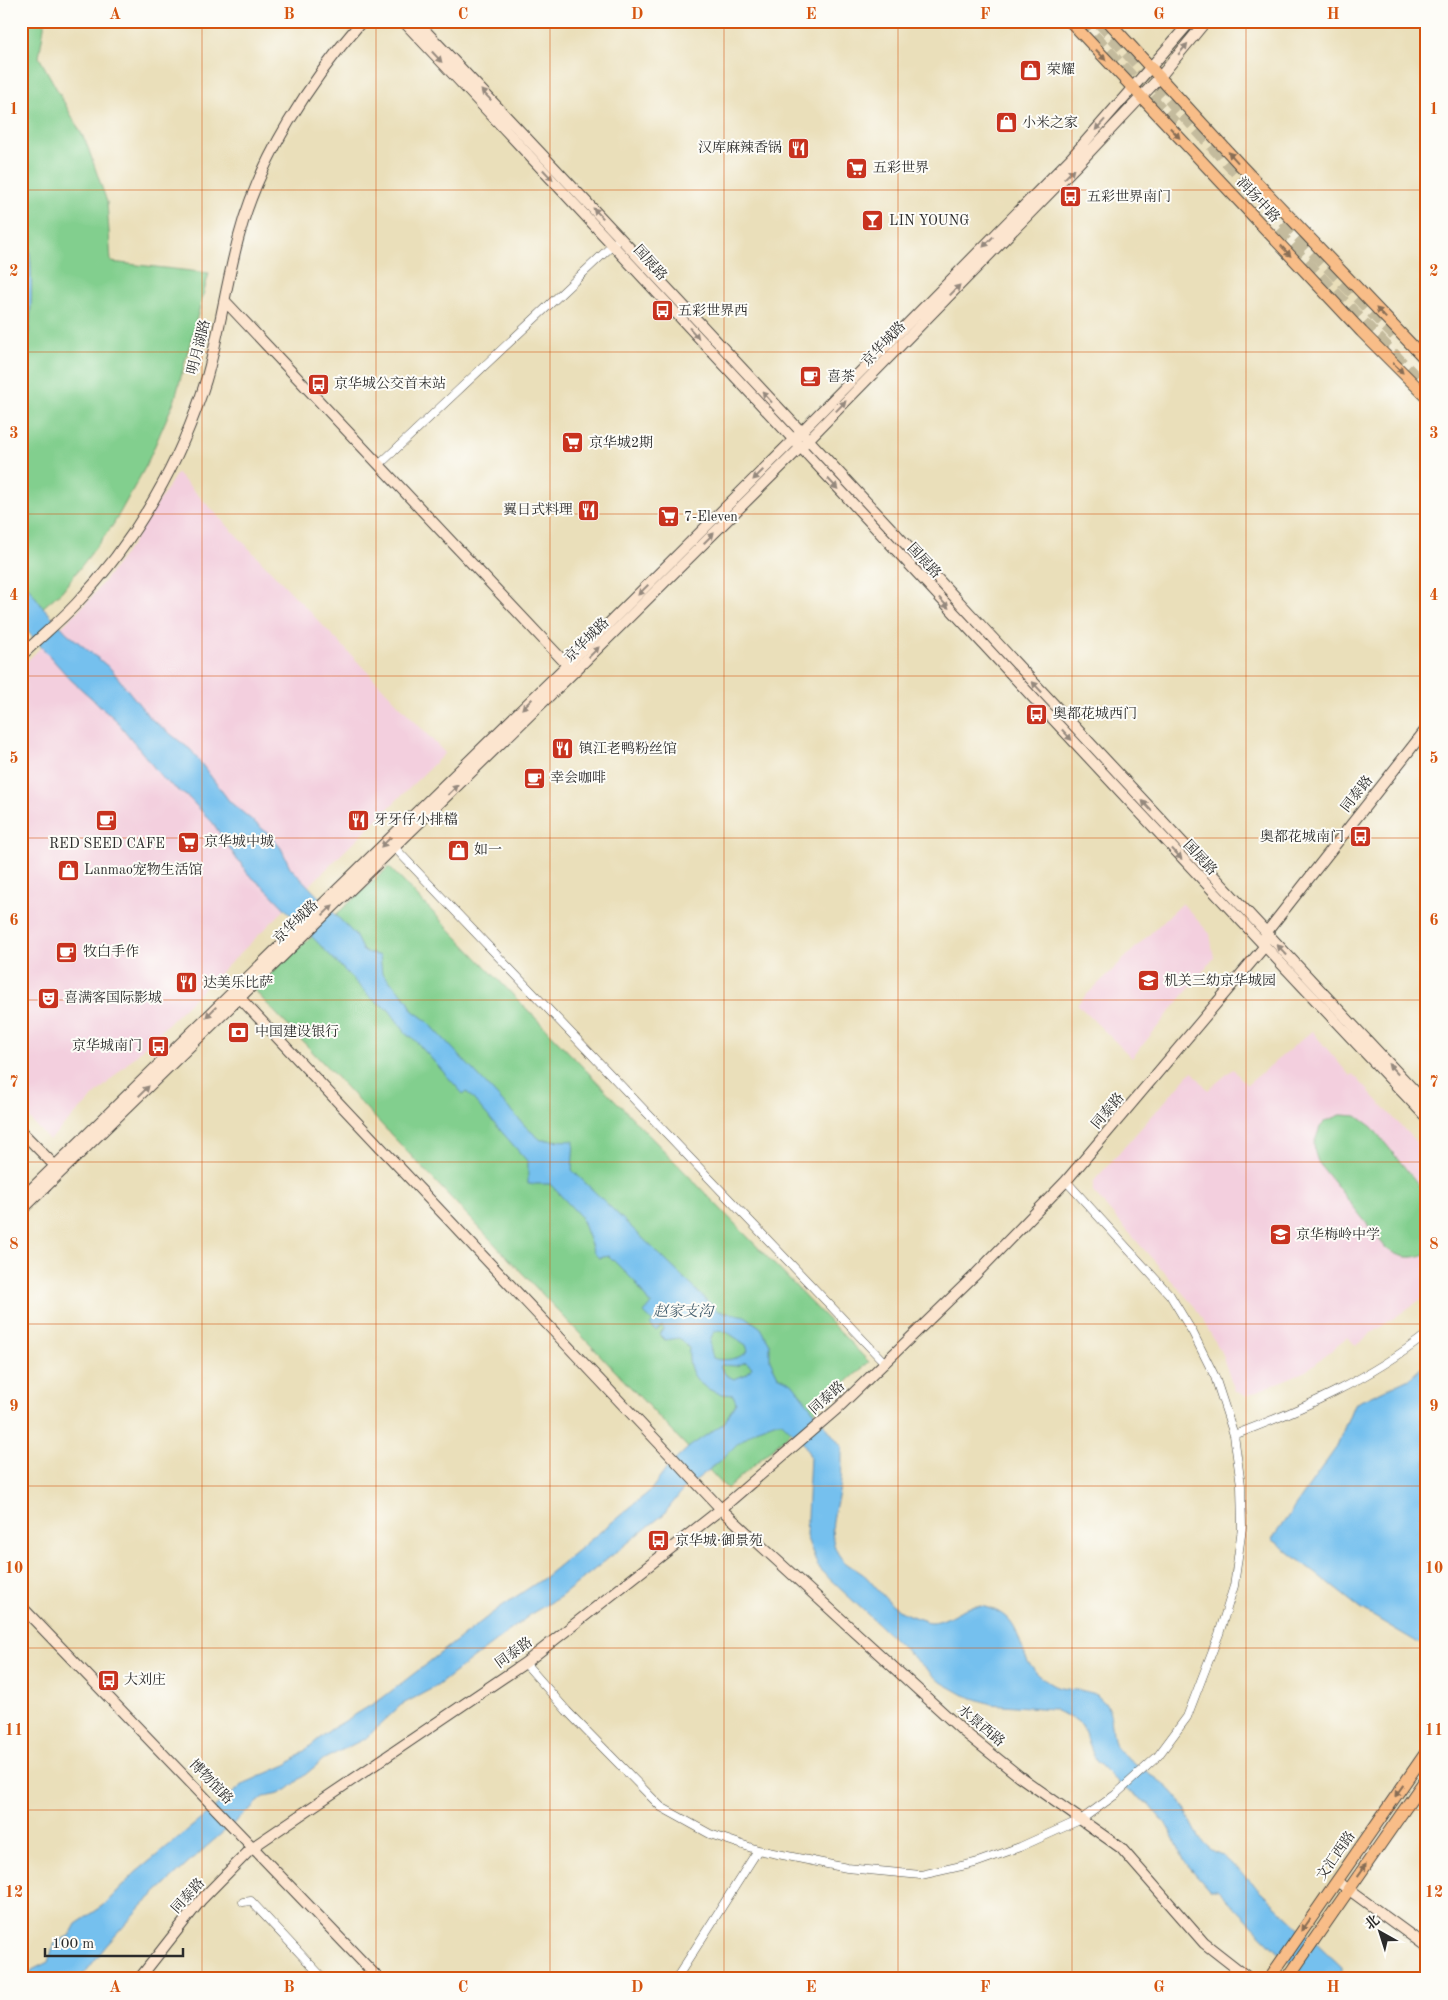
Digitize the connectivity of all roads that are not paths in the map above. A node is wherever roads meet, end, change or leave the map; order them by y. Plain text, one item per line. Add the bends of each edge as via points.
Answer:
1 (362, 21) edge
2 (403, 21) edge
3 (416, 21) edge
4 (1070, 21) edge
5 (1108, 21) edge
6 (1191, 21) edge
7 (1206, 21) edge
8 (1152, 68) junction
9 (1160, 78) junction
10 (1133, 89) junction
11 (1141, 97) junction
12 (617, 240) junction
13 (225, 301) junction
14 (1427, 361) edge
15 (1427, 396) edge
16 (800, 441) junction
17 (380, 464) junction
18 (21, 656) edge
19 (571, 668) junction
20 (1427, 728) edge
21 (394, 847) junction
22 (339, 894) junction
23 (1266, 933) junction
24 (286, 945) junction
25 (1264, 947) junction
26 (238, 998) junction
27 (1427, 1104) edge
28 (1427, 1118) edge
29 (21, 1131) edge
30 (58, 1169) junction
31 (1066, 1182) junction
32 (21, 1199) edge
33 (21, 1211) edge
34 (1427, 1334) edge
35 (885, 1363) junction
36 (1234, 1434) junction
37 (721, 1509) junction
38 (21, 1606) edge
39 (525, 1664) junction
40 (1427, 1751) edge
41 (1427, 1777) edge
42 (1082, 1819) junction
43 (253, 1847) junction
44 (758, 1850) junction
45 (1337, 1881) junction
46 (1349, 1889) junction
47 (243, 1902) dead end
48 (1427, 1947) edge
49 (138, 1979) edge
50 (324, 1979) edge
51 (379, 1979) edge
52 (676, 1979) edge
53 (1250, 1979) edge
54 (1269, 1979) edge
55 (1287, 1979) edge

1 - 13 street, 明月湖路 via 307,90 265,165 239,235
2 -> 12 street, 国展路
12 -> 3 street, 国展路
4 -> 10 main road, 润扬中路
5 - 8 main road, 润扬中路
6 - 8 street, 京华城路
9 -> 7 street, 京华城路
8 - 9 main road, 润扬中路
8 - 10 street, 京华城路
9 - 11 street, 京华城路
14 -> 9 main road, 润扬中路
10 - 11 main road, 润扬中路
10 -> 16 street, 京华城路
11 -> 15 main road, 润扬中路 via 1362,332
16 -> 11 street, 京华城路
12 - 16 street, 国展路
12 - 17 street
13 - 17 street
13 - 18 street, 明月湖路 via 206,380 154,500 114,560 76,603
16 - 19 street, 京华城路
23 -> 16 street, 国展路
16 -> 25 street, 国展路
17 - 19 street
21 -> 19 street, 京华城路
19 -> 22 street, 京华城路
20 - 23 street, 同泰路
21 - 22 street, 京华城路
21 - 35 street
22 - 24 street, 京华城路
23 - 25 street
27 -> 23 street, 国展路
24 - 26 street, 京华城路
24 -> 30 street, 京华城路
25 - 28 street, 国展路
25 - 31 street, 同泰路
30 -> 26 street, 京华城路
26 - 37 street, 水景西路
29 - 30 street
30 - 32 street, 京华城路
30 - 33 street, 京华城路
31 - 35 street, 同泰路
31 - 36 street via 1170,1295 1215,1377
34 - 36 street via 1411,1347 1287,1415
35 - 37 street, 同泰路
36 - 42 street via 1241,1485 1242,1528 1234,1586 1187,1717 1158,1756
37 - 39 street, 同泰路
37 - 42 street, 水景西路 via 963,1731 1019,1776
38 - 43 street, 博物馆路
39 - 43 street, 同泰路
39 - 44 street via 661,1807 710,1834
40 -> 45 main road, 文汇西路
46 -> 41 main road
42 - 44 street via 984,1860 921,1875 847,1868
42 - 53 street, 水景西路 via 1121,1848 1204,1943
43 - 49 street, 同泰路 via 201,1900
43 - 51 street, 博物馆路
44 - 52 street
45 - 46 street
45 -> 54 main road, 文汇西路
46 - 48 street
46 - 55 main road
47 - 50 street via 251,1901

